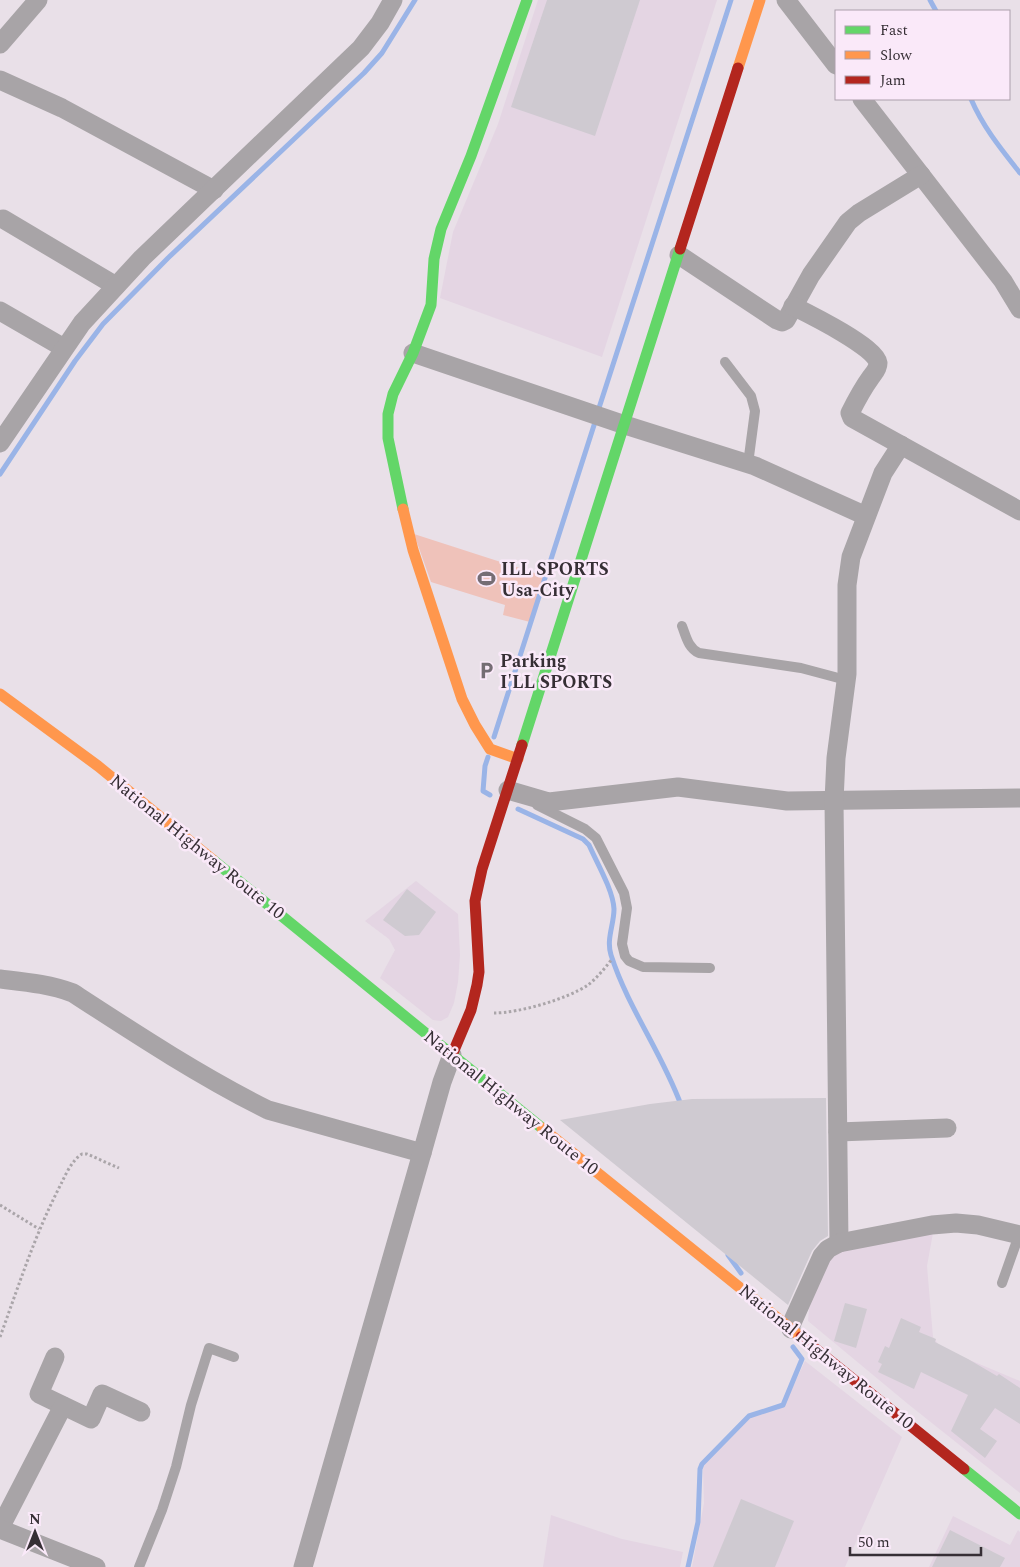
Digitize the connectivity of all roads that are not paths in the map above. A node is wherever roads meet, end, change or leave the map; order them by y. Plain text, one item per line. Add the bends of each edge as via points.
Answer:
1 (38, 0) edge
2 (393, 0) edge
3 (527, 0) edge
4 (760, 0) edge
5 (786, 0) edge
6 (0, 44) edge
7 (835, 64) edge
8 (0, 80) edge
9 (863, 100) edge
10 (921, 175) junction
11 (214, 190) junction
12 (4, 219) dead end
13 (679, 255) junction
14 (116, 286) junction
15 (793, 306) junction
16 (1020, 308) edge
17 (0, 311) edge
18 (64, 348) junction
19 (413, 353) junction
20 (725, 362) dead end
21 (625, 425) junction
22 (0, 443) edge
23 (901, 445) junction
24 (748, 464) junction
25 (1020, 511) edge
26 (866, 516) junction
27 (682, 626) dead end
28 (846, 680) junction
29 (0, 694) edge
30 (518, 759) junction
31 (508, 790) junction
32 (533, 798) junction
33 (1020, 798) edge
34 (834, 801) junction
35 (710, 968) dead end
36 (0, 979) edge
37 (452, 1055) junction
38 (947, 1128) dead end
39 (838, 1132) junction
40 (422, 1153) junction
41 (1020, 1235) edge
42 (839, 1243) junction
43 (1002, 1283) dead end
44 (790, 1328) junction
45 (55, 1356) dead end
46 (234, 1357) dead end
47 (63, 1406) junction
48 (141, 1412) dead end
49 (1020, 1514) edge
50 (0, 1528) edge
51 (96, 1567) edge
52 (138, 1567) edge
53 (303, 1567) edge

1 - 6 street
2 - 11 street via 361,48
3 - 19 main road via 441,229 434,259 431,305
4 - 13 main road
5 - 7 street
8 - 11 street via 62,108
9 - 10 street
10 - 15 street via 848,222
10 - 16 street via 999,275
11 - 14 street
12 - 14 street
13 - 15 street via 776,320 786,320
13 - 21 main road
14 - 18 street
15 - 23 street via 842,332 876,358 876,370 850,415
17 - 18 street
18 - 22 street
19 - 21 street
19 - 30 main road via 393,394 388,414 388,438 402,511 462,700 490,749
20 - 24 lane via 751,396 755,411
21 - 24 street
21 - 30 main road
23 - 25 street
23 - 26 street via 883,474
24 - 26 street
26 - 28 street via 852,550 848,576
27 - 28 lane via 689,646 699,653 801,668
28 - 34 street
29 - 37 main road, National Highway Route 10 via 98,766
30 - 31 main road
31 - 32 street
31 - 37 main road via 475,901 479,972 475,998
32 - 34 street via 549,802 678,787 771,800
32 - 35 lane via 538,805 596,838 626,900 622,944 629,961 637,966
33 - 34 street
34 - 39 street
36 - 40 street via 52,986 73,993 155,1047 268,1110
37 - 40 street
37 - 44 main road, National Highway Route 10
38 - 39 street
39 - 42 street
40 - 53 street
41 - 42 street via 956,1223
41 - 43 lane
42 - 44 street via 822,1256
44 - 49 main road, National Highway Route 10
45 - 47 street via 39,1394
46 - 52 lane via 209,1348 171,1484
47 - 48 street via 91,1419 102,1394
47 - 50 street
50 - 51 street

